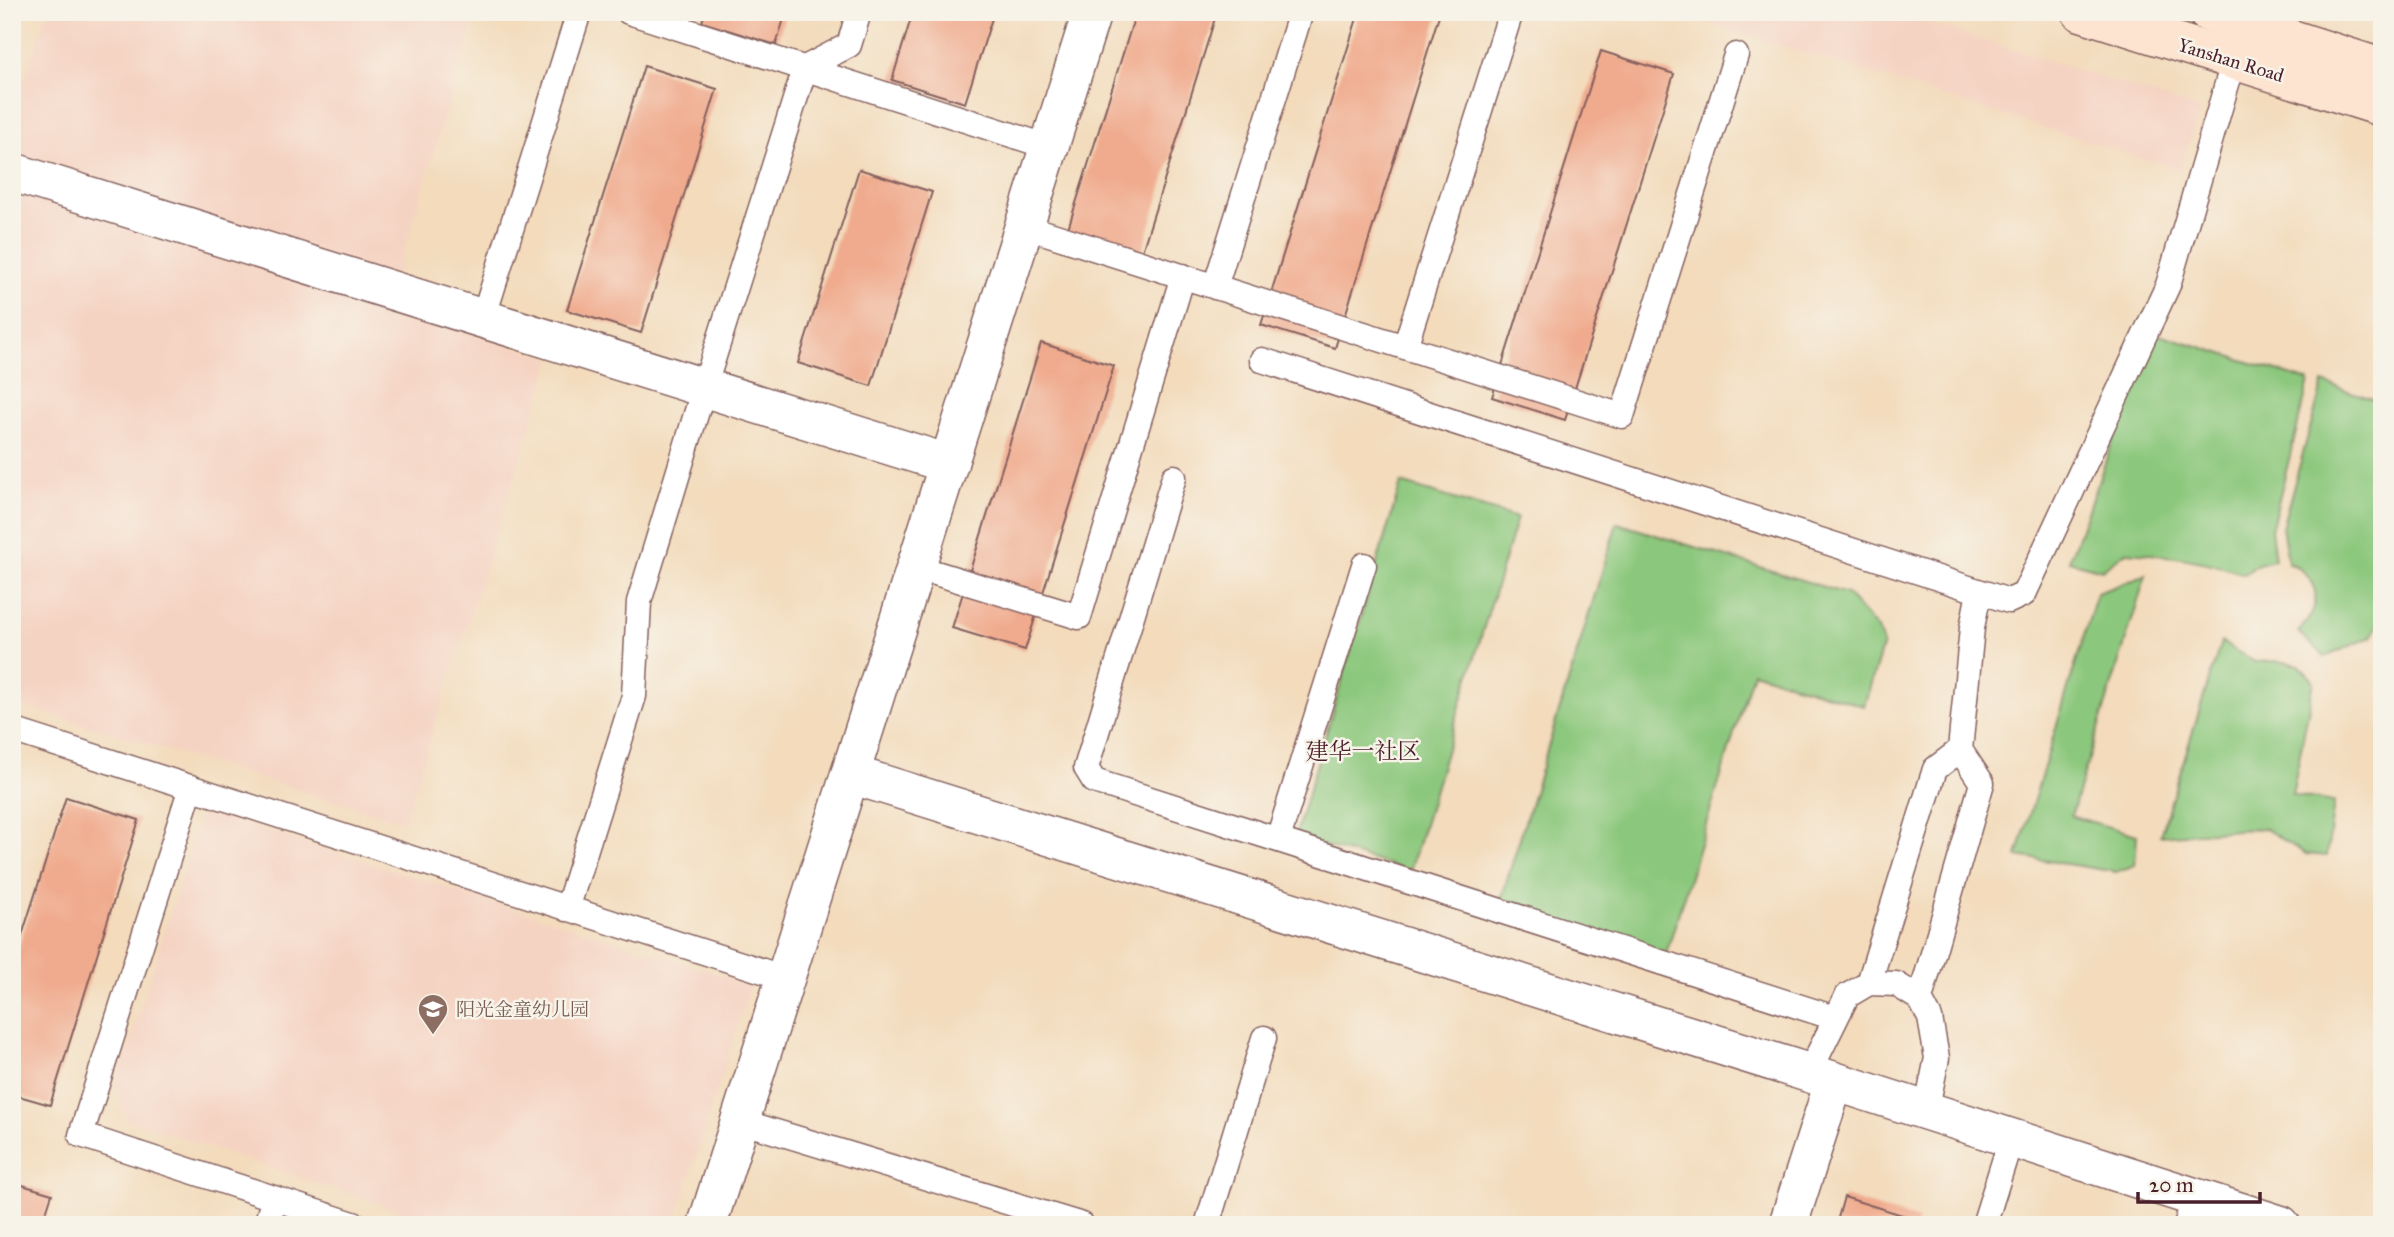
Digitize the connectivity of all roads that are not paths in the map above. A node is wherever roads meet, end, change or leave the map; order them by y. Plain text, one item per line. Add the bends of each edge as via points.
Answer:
1 (579, 12) edge
2 (629, 12) edge
3 (859, 12) edge
4 (1092, 12) edge
5 (1301, 12) edge
6 (1511, 12) edge
7 (2081, 12) edge
8 (2207, 12) edge
9 (1736, 55) dead end
10 (2234, 60) junction
11 (806, 68) junction
12 (2382, 68) edge
13 (2382, 107) edge
14 (1049, 147) junction
15 (12, 172) edge
16 (1024, 226) junction
17 (1183, 276) junction
18 (1215, 286) junction
19 (483, 319) junction
20 (1405, 348) junction
21 (1262, 360) dead end
22 (704, 388) junction
23 (949, 464) junction
24 (1174, 477) dead end
25 (1364, 565) dead end
26 (916, 567) junction
27 (1979, 592) junction
28 (12, 730) edge
29 (1961, 750) junction
30 (850, 774) junction
31 (191, 787) junction
32 (1278, 839) junction
33 (567, 909) junction
34 (785, 978) junction
35 (1869, 983) junction
36 (1920, 999) junction
37 (1835, 1018) junction
38 (1264, 1038) dead end
39 (1821, 1078) junction
40 (1926, 1112) junction
41 (740, 1121) junction
42 (2011, 1139) junction
43 (274, 1198) junction
44 (2190, 1211) edge
45 (266, 1225) edge
46 (356, 1225) edge
47 (707, 1225) edge
48 (1082, 1225) edge
49 (1207, 1225) edge
50 (1788, 1225) edge
51 (1984, 1225) edge
52 (2281, 1225) edge

1 - 19 lane
2 - 11 lane
3 - 11 lane via 849,45
4 - 14 street
5 - 18 lane
6 - 20 lane
7 - 10 main road, Yanshan Road
8 - 12 main road, Yanshan Road
9 - 20 lane via 1622,416
10 - 13 main road, Yanshan Road
10 - 27 lane via 2168,285 2024,594 2009,601
11 - 14 lane
11 - 22 lane
14 - 16 street
15 - 19 street
16 - 17 lane
16 - 23 street
17 - 18 lane
17 - 26 lane via 1079,617
18 - 20 lane
19 - 22 street
21 - 27 lane
22 - 23 street
22 - 33 lane via 639,602 634,696
23 - 26 street
24 - 32 lane via 1086,768 1094,781
25 - 32 lane
26 - 30 street
27 - 29 lane
28 - 31 lane
29 - 35 lane via 1935,769
29 - 36 lane via 1982,783
30 - 34 street
30 - 39 street
31 - 33 lane
31 - 43 lane via 81,1135
32 - 37 lane
33 - 34 lane
34 - 41 street
35 - 36 lane via 1896,984
35 - 37 lane via 1847,996
36 - 40 lane via 1930,1018 1937,1058
37 - 39 lane
38 - 49 lane
39 - 40 street
39 - 50 street
40 - 42 street
41 - 47 street
41 - 48 lane
42 - 44 street
42 - 51 lane
43 - 45 lane
43 - 46 lane
44 - 52 street

